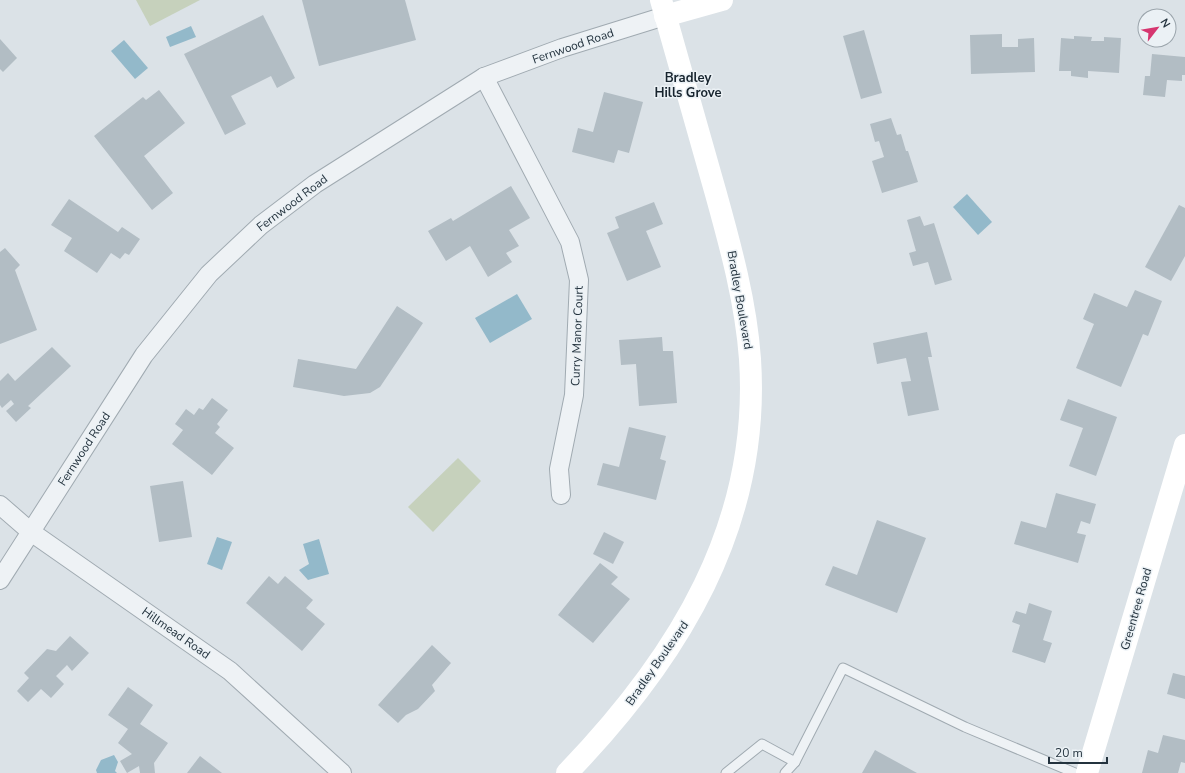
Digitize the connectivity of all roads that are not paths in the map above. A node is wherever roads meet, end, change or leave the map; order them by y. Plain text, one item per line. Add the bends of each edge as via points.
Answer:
1 (722, 0) edge
2 (663, 8) edge
3 (484, 77) junction
4 (1185, 445) edge
5 (561, 495) dead end
6 (0, 505) edge
7 (31, 532) junction
8 (0, 580) edge
9 (795, 762) junction
10 (342, 773) edge
11 (567, 773) edge
12 (726, 773) edge
13 (785, 773) edge
14 (1075, 773) edge
15 (1087, 773) edge

1 - 2 main road, Fernwood Road
2 - 3 street, Fernwood Road
2 - 11 main road, Bradley Boulevard via 722,217 746,324 750,386 745,450 734,505 721,547 711,573 683,627 631,702
3 - 5 street, Curry Manor Court via 570,242 579,280 574,395 559,469
3 - 7 street, Fernwood Road via 315,184 261,225 208,274 144,355
4 - 15 main road, Greentree Road
6 - 7 street, Hillmead Road
7 - 8 street, Fernwood Road
7 - 10 street, Hillmead Road via 230,671
9 - 12 lane via 762,744
9 - 13 lane
9 - 14 lane via 843,668 965,727

